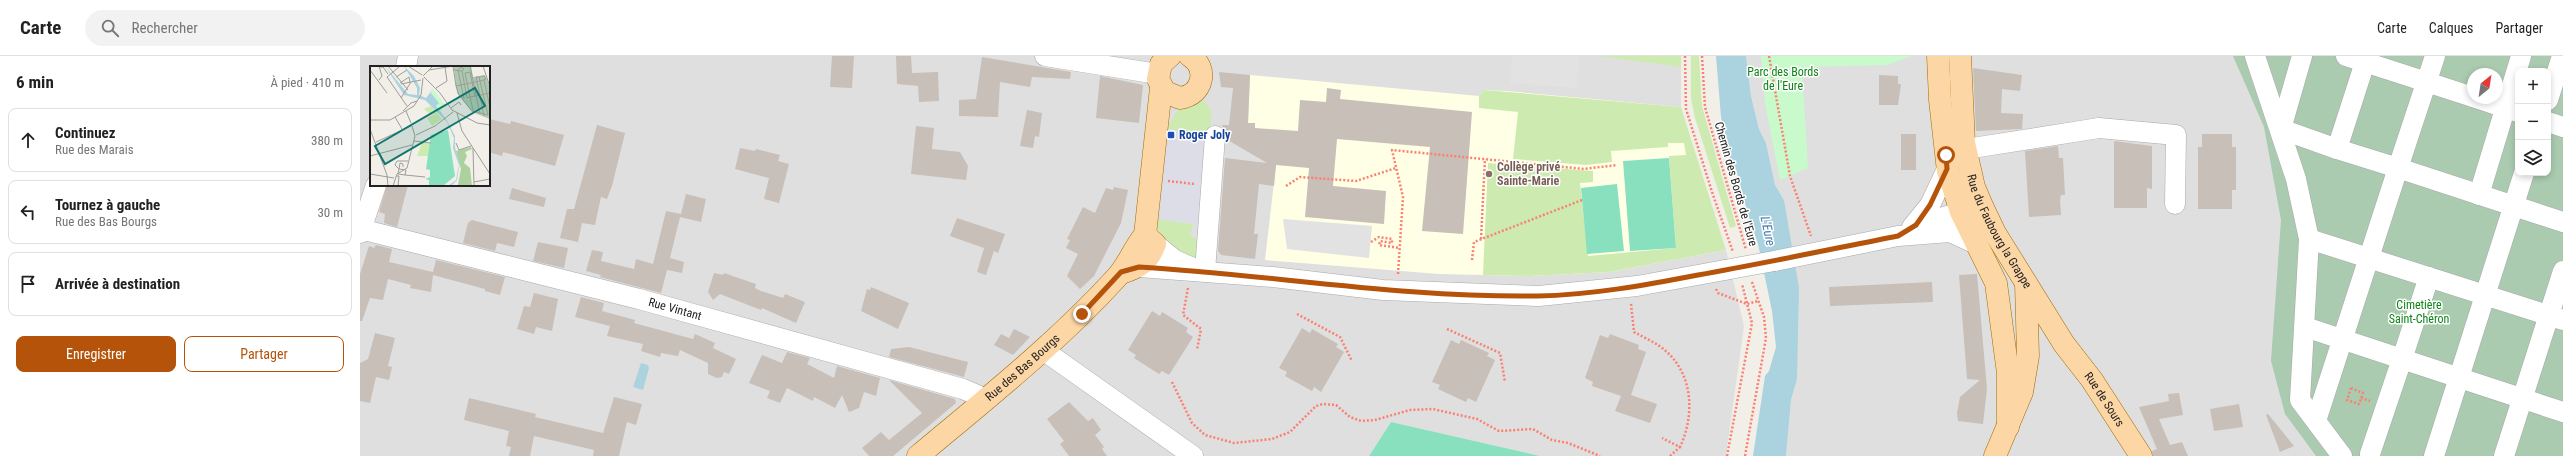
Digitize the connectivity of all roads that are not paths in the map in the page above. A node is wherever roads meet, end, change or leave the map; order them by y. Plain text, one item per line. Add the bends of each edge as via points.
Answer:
1 (408, 56) edge
2 (1045, 56) edge
3 (1170, 56) edge
4 (1938, 56) edge
5 (1960, 56) edge
6 (2255, 56) edge
7 (2302, 56) edge
8 (2346, 56) edge
9 (2436, 56) edge
10 (2521, 56) edge
11 (2562, 56) edge
12 (1197, 57) edge
13 (2366, 59) edge
14 (406, 66) edge
15 (2427, 82) junction
16 (1166, 87) junction
17 (2551, 91) edge
18 (2467, 96) edge
19 (2492, 104) edge
20 (2511, 110) edge
21 (2551, 123) edge
22 (2563, 127) edge
23 (2281, 129) junction
24 (1216, 136) dead end
25 (1966, 149) junction
26 (2337, 149) junction
27 (2398, 168) junction
28 (1947, 169) junction
29 (2523, 176) edge
30 (376, 186) edge
31 (1974, 187) junction
32 (2479, 195) junction
33 (2175, 204) dead end
34 (2513, 207) junction
35 (1961, 212) junction
36 (2563, 222) edge
37 (1916, 225) junction
38 (360, 231) edge
39 (1950, 232) junction
40 (1995, 233) junction
41 (1898, 236) junction
42 (1150, 239) junction
43 (2309, 239) junction
44 (1976, 244) junction
45 (2368, 258) junction
46 (1130, 270) junction
47 (1199, 271) junction
48 (2563, 271) edge
49 (2429, 277) junction
50 (1996, 283) junction
51 (2026, 283) junction
52 (2487, 296) junction
53 (2027, 310) junction
54 (2556, 318) edge
55 (2305, 327) junction
56 (2342, 339) junction
57 (2064, 344) junction
58 (1043, 350) junction
59 (2028, 356) junction
60 (2402, 359) junction
61 (2459, 378) junction
62 (2522, 398) junction
63 (983, 402) junction
64 (2563, 412) edge
65 (2316, 421) junction
66 (2008, 427) junction
67 (2336, 449) edge
68 (2373, 455) edge
69 (918, 456) edge
70 (1193, 456) edge
71 (1996, 456) edge
72 (2141, 456) edge
73 (2434, 456) edge
74 (2504, 456) edge

1 - 14 street
2 - 16 street
3 - 16 main road via 1161,64
4 - 28 main road, Rue du Faubourg la Grappe
5 - 25 main road, Rue du Faubourg la Grappe
6 - 23 street
7 - 23 street
8 - 13 street
9 - 15 street
10 - 20 street
11 - 17 street
12 - 16 main road via 1201,83 1194,92
13 - 15 street
13 - 26 street
15 - 18 street
15 - 27 street
16 - 42 main road via 1152,179
19 - 20 street
20 - 32 street
21 - 22 street
23 - 26 street
23 - 43 street via 2296,179
24 - 47 street via 1212,186
25 - 31 main road, Rue du Faubourg la Grappe
25 - 33 street via 2098,128 2176,135
26 - 27 street
27 - 32 street
27 - 45 street
28 - 35 main road, Rue du Faubourg la Grappe
28 - 37 street via 1930,205
29 - 34 street
30 - 38 street
31 - 35 street
31 - 40 main road, Rue du Faubourg la Grappe
32 - 34 street
34 - 36 street
34 - 52 street
35 - 37 street
35 - 39 street
35 - 40 street
35 - 44 main road, Rue du Faubourg la Grappe
37 - 41 street
38 - 63 street, Rue Vintant via 639,299 963,389 976,395
39 - 41 street
39 - 44 street
40 - 51 main road, Rue du Faubourg la Grappe
41 - 47 street, bridge via 1637,286 1539,296 1420,292
42 - 46 main road, Rue des Bas Bourgs via 1132,250
42 - 47 street via 1175,260
43 - 45 street
43 - 55 street
44 - 50 main road, Rue du Faubourg la Grappe
45 - 49 street
45 - 56 street
46 - 47 street
46 - 58 main road, Rue des Bas Bourgs
48 - 54 street
49 - 52 street
49 - 60 street
50 - 53 main road, Rue de Sours
50 - 66 main road, Rue du Faubourg la Grappe via 2007,359
51 - 53 main road, Rue du Faubourg la Grappe
51 - 57 main road, Rue de Sours
52 - 54 street
52 - 61 street
53 - 57 main road, Rue de Sours
53 - 59 main road, Rue du Faubourg la Grappe
54 - 62 street
55 - 56 street
55 - 65 street via 2300,400
56 - 60 street
56 - 65 street
57 - 59 main road via 2042,348
57 - 72 main road, Rue de Sours via 2096,386
58 - 63 main road, Rue des Bas Bourgs
58 - 70 street
59 - 66 main road, Rue du Faubourg la Grappe via 2022,392
60 - 61 street
60 - 68 street
61 - 62 street
61 - 73 street
62 - 64 street
62 - 74 street
63 - 69 main road, Rue des Bas Bourgs
65 - 67 street
66 - 71 main road, Rue du Faubourg la Grappe
67 - 68 street

